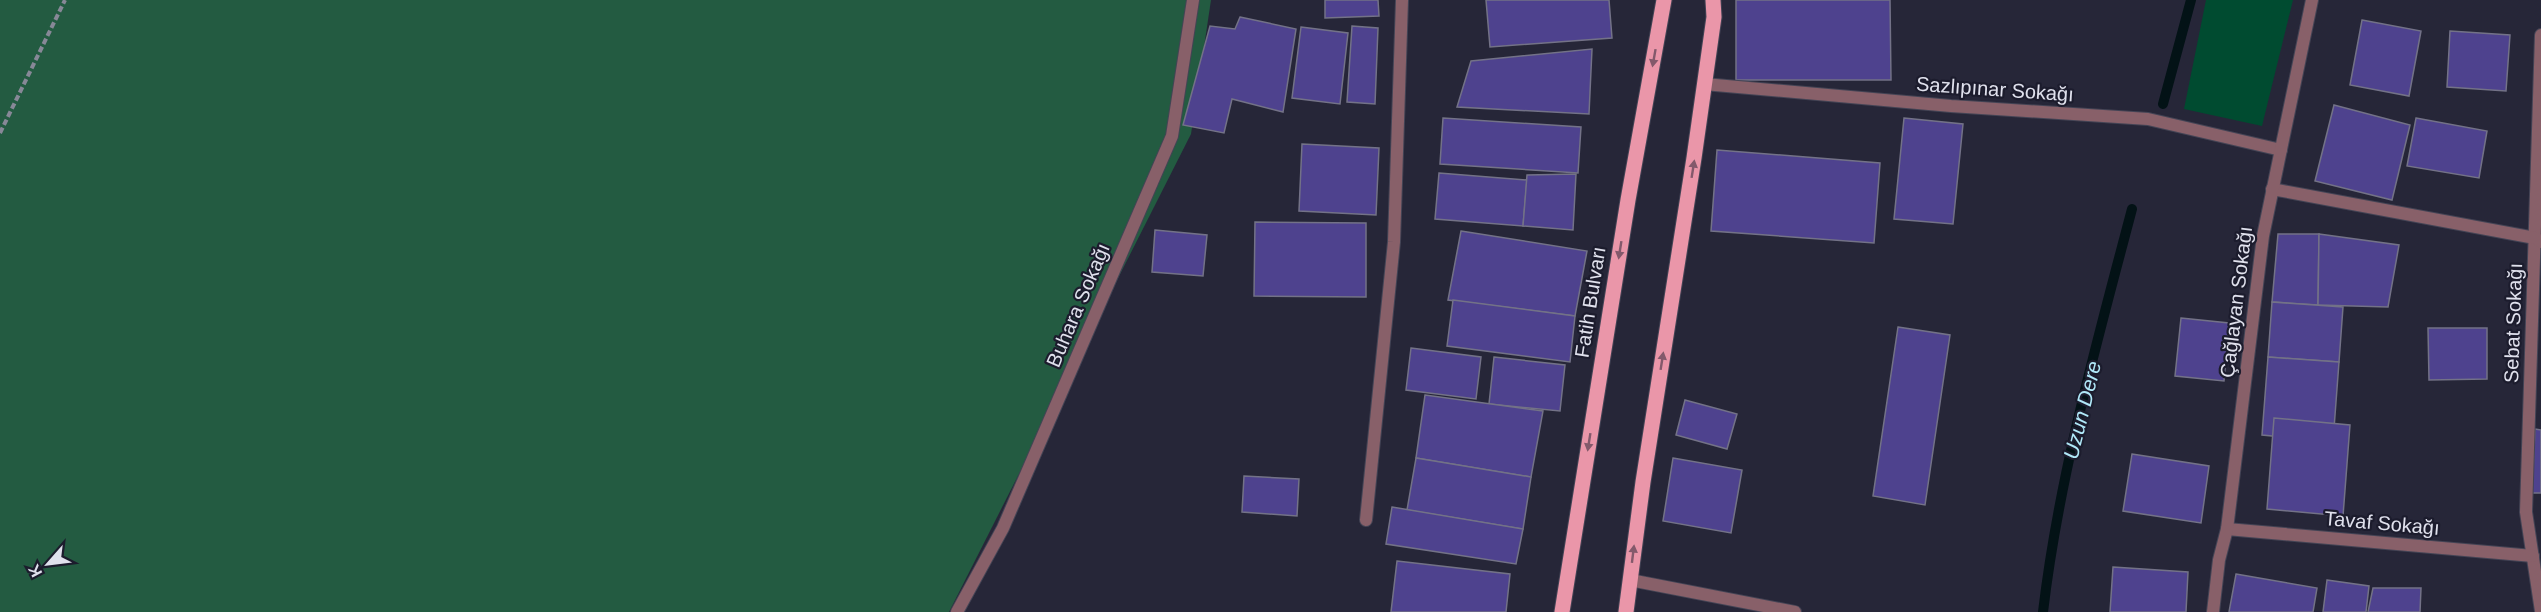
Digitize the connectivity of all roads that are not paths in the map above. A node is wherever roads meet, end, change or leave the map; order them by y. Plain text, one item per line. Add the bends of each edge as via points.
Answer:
1 (1193, 0) edge
2 (1402, 0) edge
3 (1664, 0) edge
4 (1713, 0) edge
5 (2312, 0) edge
6 (2541, 35) edge
7 (1704, 84) junction
8 (2281, 150) junction
9 (2272, 189) junction
10 (2538, 240) edge
11 (1366, 520) dead end
12 (2227, 529) junction
13 (2533, 556) junction
14 (1630, 580) junction
15 (2541, 611) edge
16 (957, 612) edge
17 (1562, 612) edge
18 (1626, 612) edge
19 (1795, 612) edge
20 (2213, 612) edge

1 - 16 street, Buhara Sokağı via 1172,136 1003,528
2 - 11 street via 1394,242
3 -> 17 main road, Fatih Bulvarı
4 - 7 main road
5 - 8 street, Çağlayan Sokağı
6 - 10 street, Sebat Sokağı
7 - 8 street, Sazlıpınar Sokağı via 2148,119
14 -> 7 main road
8 - 9 street, Çağlayan Sokağı
9 - 10 street
9 - 12 street, Çağlayan Sokağı
10 - 13 street, Sebat Sokağı via 2526,512
12 - 13 street, Tavaf Sokağı
12 - 20 street, Çağlayan Sokağı
13 - 15 street, Sebat Sokağı
14 - 18 main road
14 - 19 street

